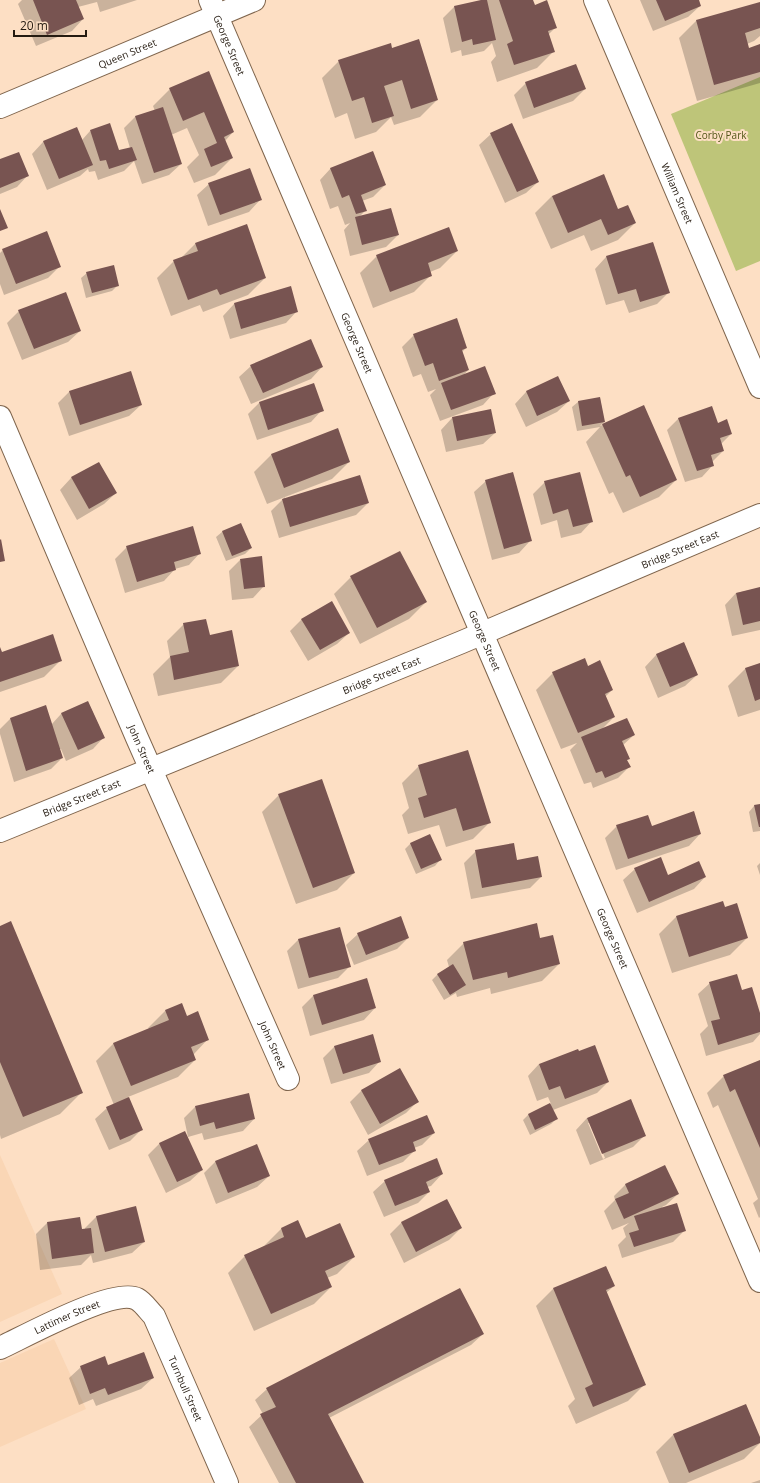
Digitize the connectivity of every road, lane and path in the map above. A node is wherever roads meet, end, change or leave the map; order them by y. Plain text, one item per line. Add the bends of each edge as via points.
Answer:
1 (254, 0) edge
2 (595, 0) edge
3 (214, 8) edge
4 (0, 107) edge
5 (760, 387) edge
6 (0, 417) edge
7 (760, 515) edge
8 (482, 633) junction
9 (150, 768) junction
10 (0, 831) edge
11 (288, 1079) dead end
12 (760, 1281) edge
13 (136, 1299) joint
14 (0, 1348) edge
15 (227, 1483) edge

1 - 3 street, Queen Street
2 - 5 street, William Street
3 - 4 street, Queen Street
3 - 8 street, George Street
6 - 9 street, John Street
7 - 8 street, Bridge Street East
8 - 9 street, Bridge Street East
8 - 12 street, George Street
9 - 10 street, Bridge Street East
9 - 11 street, John Street
13 - 14 street, Lattimer Street via 122,1297 87,1307
13 - 15 street, Turnbull Street via 154,1316

